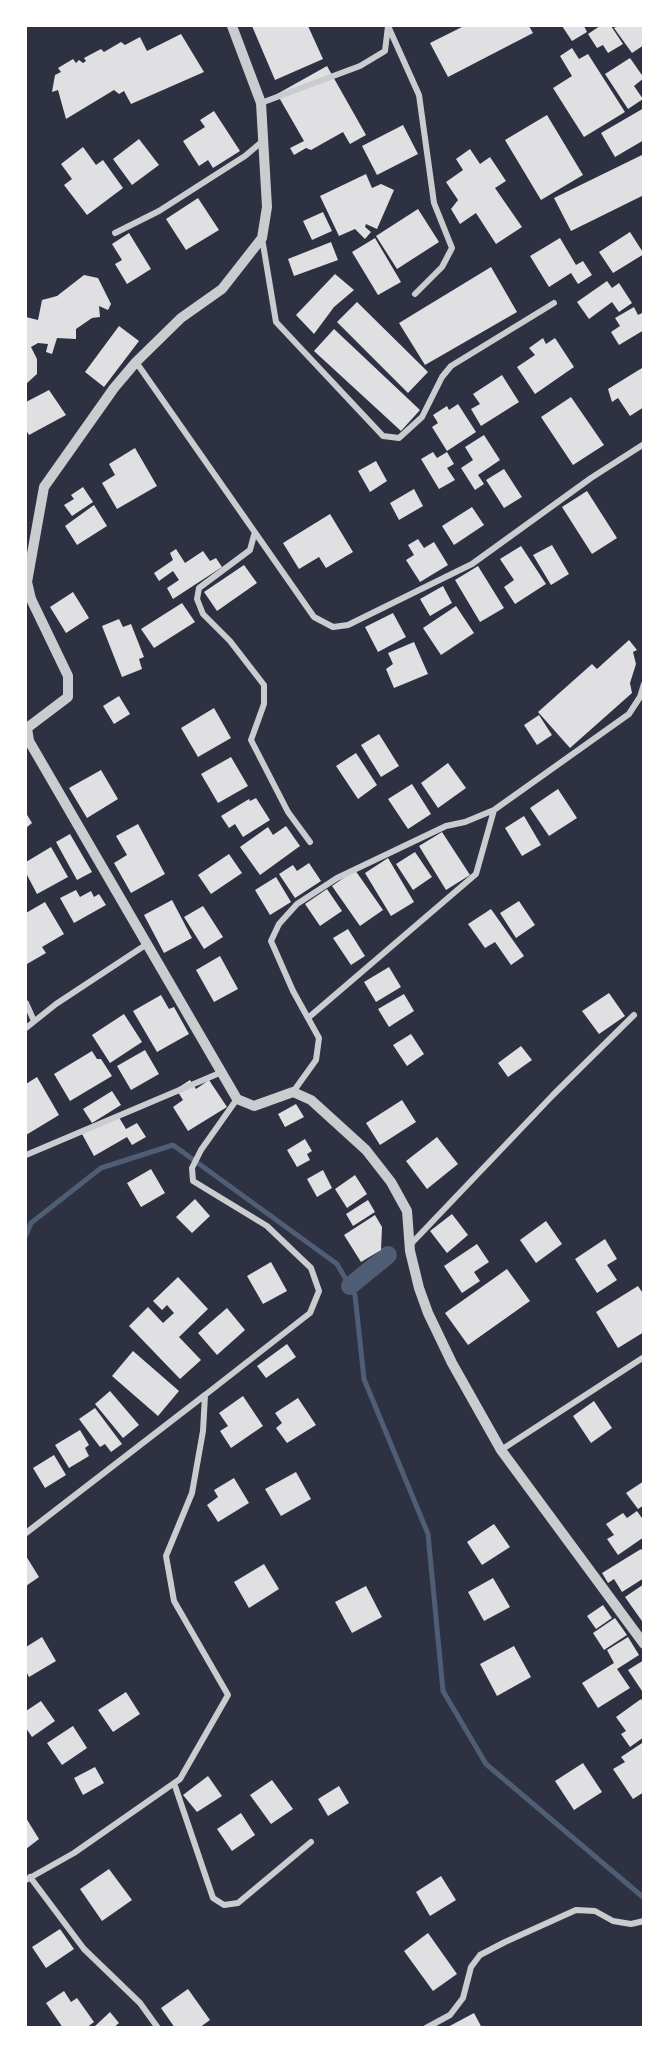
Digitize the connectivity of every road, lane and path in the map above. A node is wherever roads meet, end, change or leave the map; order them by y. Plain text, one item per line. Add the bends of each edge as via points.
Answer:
1 (232, 26) edge
2 (388, 26) edge
3 (261, 103) junction
4 (264, 140) junction
5 (114, 233) dead end
6 (262, 238) junction
7 (415, 294) dead end
8 (554, 303) dead end
9 (136, 362) junction
10 (644, 444) edge
11 (254, 534) junction
12 (26, 582) edge
13 (644, 684) edge
14 (494, 810) junction
15 (310, 842) dead end
16 (147, 944) junction
17 (26, 1003) edge
18 (634, 1015) dead end
19 (308, 1018) junction
20 (34, 1021) junction
21 (26, 1028) edge
22 (222, 1072) junction
23 (293, 1092) junction
24 (237, 1099) junction
25 (26, 1155) edge
26 (409, 1245) junction
27 (644, 1358) edge
28 (206, 1395) junction
29 (501, 1449) junction
30 (26, 1533) edge
31 (644, 1644) edge
32 (174, 1783) junction
33 (311, 1842) dead end
34 (28, 1879) edge
35 (644, 1921) edge
36 (158, 2028) edge
37 (426, 2028) edge

1 - 3 street
2 - 3 street via 385,51 360,66
2 - 7 street via 419,95 434,203 452,248 442,267
3 - 4 street
4 - 5 street via 188,193
4 - 6 street via 267,207
6 - 8 street via 276,322 383,436 399,438 422,417 451,366
6 - 9 street via 222,289 181,318
9 - 11 street
9 - 12 street via 44,487
10 - 11 street via 472,564 348,625 333,627 314,617
11 - 15 street via 250,550 199,588 197,599 203,614 264,685 264,704 251,740 288,812
12 - 16 street via 68,676 68,697 27,728 28,741
13 - 14 street via 629,714
14 - 19 street via 476,874
14 - 19 street via 446,826 338,878 297,904 279,924 272,941 292,991
16 - 20 street
16 - 22 street
17 - 20 street
18 - 26 street
19 - 23 street via 320,1038 320,1047 308,1074
20 - 21 street
22 - 24 street
22 - 25 street
23 - 24 street via 255,1106
23 - 26 street via 311,1101 379,1164 407,1211
24 - 28 street via 201,1150 192,1168 193,1181 267,1226 311,1268 319,1291 310,1313
26 - 29 street via 419,1288 439,1339
27 - 29 street
28 - 30 street
28 - 32 street via 192,1493 166,1556 174,1601 228,1695 180,1779
29 - 31 street
32 - 33 street via 213,1898 224,1905 238,1903
32 - 34 street via 74,1853
34 - 36 street via 84,1949 140,2003
35 - 37 street via 631,1924 613,1921 595,1911 576,1910 505,1942 480,1955 471,1967 463,1998 450,2015

